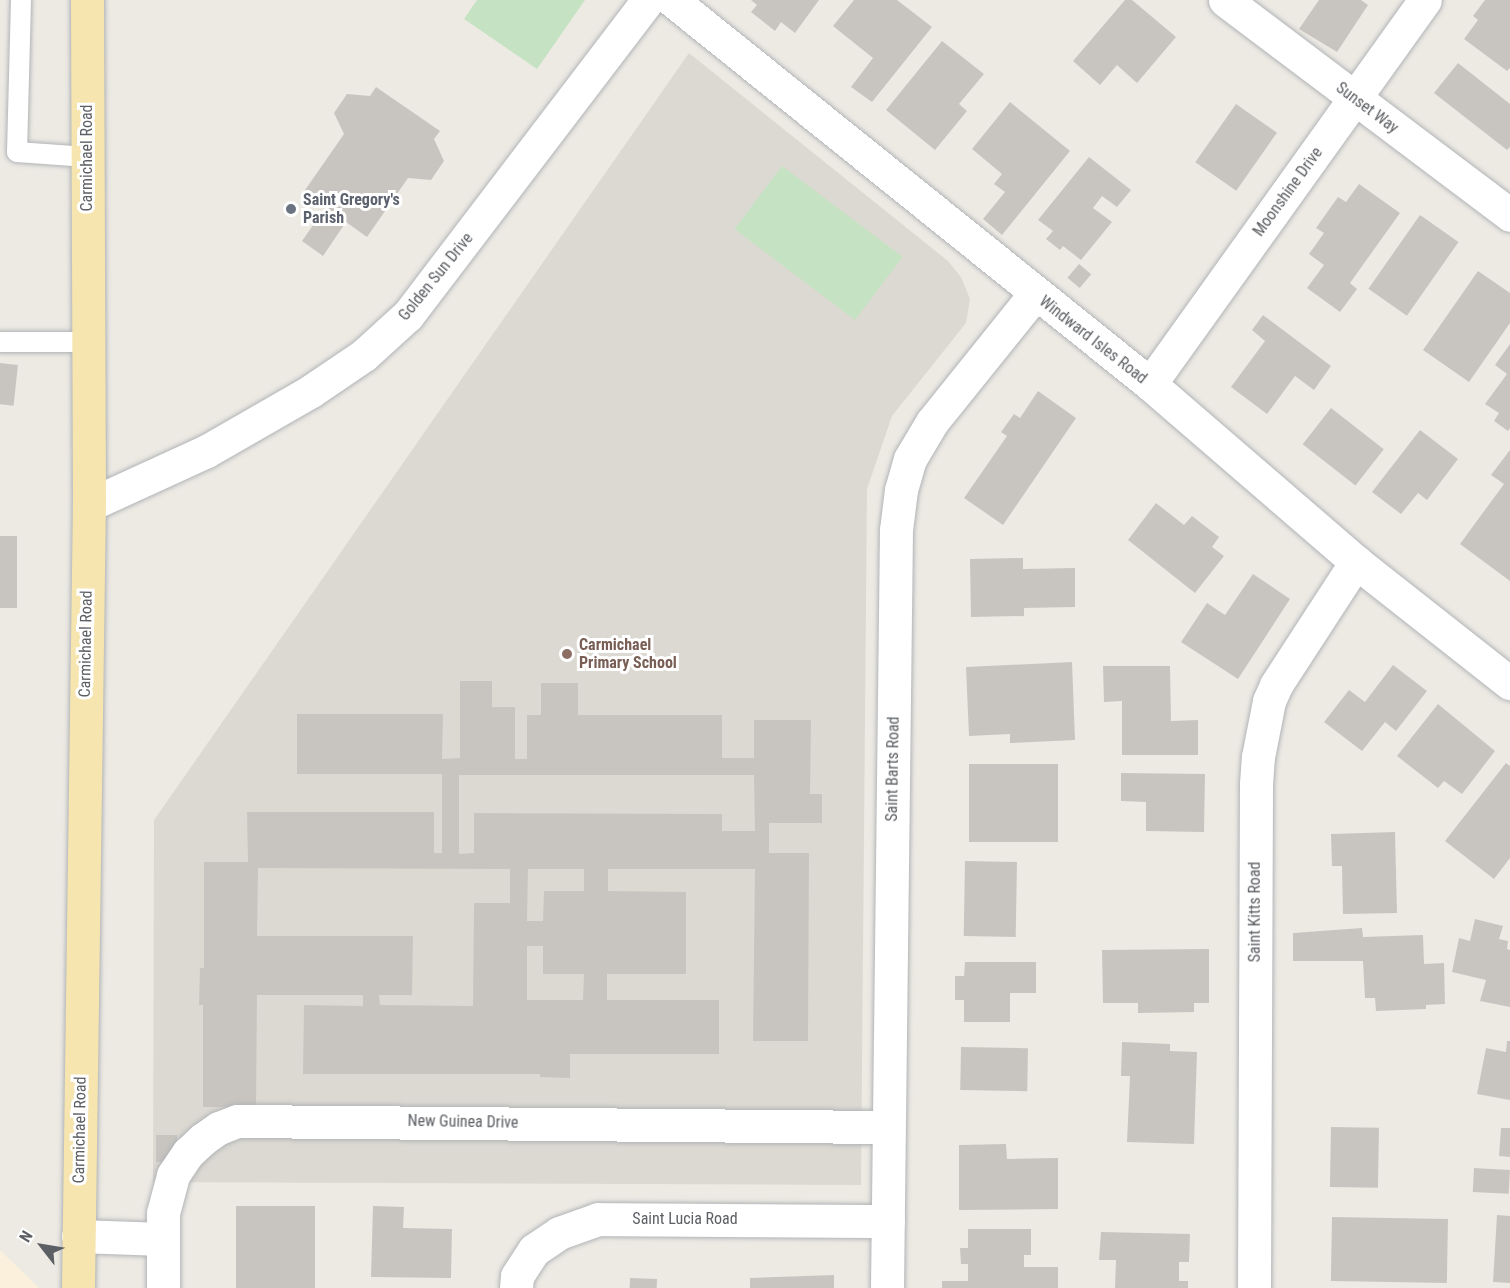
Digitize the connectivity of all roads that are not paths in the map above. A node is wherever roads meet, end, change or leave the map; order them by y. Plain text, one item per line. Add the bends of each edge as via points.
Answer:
1 (21, 0) edge
2 (87, 0) edge
3 (648, 0) edge
4 (672, 0) edge
5 (1226, 0) edge
6 (1425, 0) edge
7 (1355, 99) junction
8 (87, 157) junction
9 (1510, 215) edge
10 (1035, 294) junction
11 (0, 342) edge
12 (88, 342) junction
13 (1150, 384) junction
14 (88, 505) junction
15 (1356, 562) junction
16 (1510, 683) edge
17 (888, 1127) junction
18 (888, 1221) junction
19 (78, 1236) junction
20 (163, 1239) junction
21 (78, 1288) edge
22 (163, 1288) edge
23 (516, 1288) edge
24 (887, 1288) edge
25 (1254, 1288) edge

1 - 8 lane via 17,152
2 - 8 main road, Carmichael Road
3 - 14 street, Golden Sun Drive via 408,315 364,355 311,392 205,452
4 - 10 street, Windward Isles Road
5 - 7 street, Sunset Way
6 - 7 street, Moonshine Drive
7 - 9 street, Sunset Way
7 - 13 street, Moonshine Drive
8 - 12 main road, Carmichael Road
10 - 13 street, Windward Isles Road
10 - 17 street, Saint Barts Road via 932,422 910,459 901,490 896,530
11 - 12 lane
12 - 14 main road, Carmichael Road
13 - 15 street, Windward Isles Road
14 - 19 main road, Carmichael Road
15 - 16 street, Windward Isles Road
15 - 25 street, Saint Kitts Road via 1276,685 1258,757
17 - 18 street, Saint Barts Road
17 - 20 street, New Guinea Drive via 237,1121 203,1139 173,1175 163,1213
18 - 23 street, Saint Lucia Road via 598,1218 559,1233 534,1250 517,1276
18 - 24 street, Saint Barts Road
19 - 20 street
19 - 21 main road, Carmichael Road
20 - 22 street, New Guinea Drive

